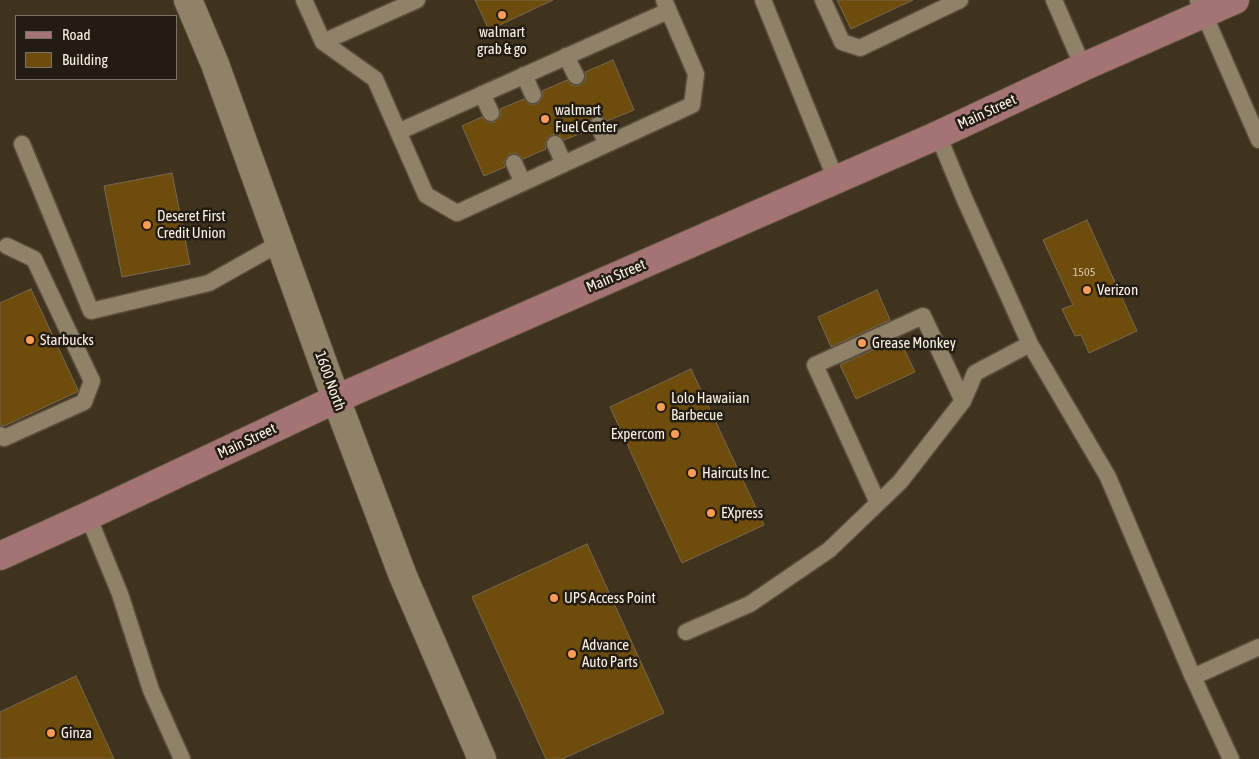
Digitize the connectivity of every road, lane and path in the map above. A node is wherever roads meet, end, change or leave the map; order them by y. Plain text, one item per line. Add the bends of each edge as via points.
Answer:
1 (188, 0) edge
2 (304, 0) edge
3 (417, 0) edge
4 (763, 0) edge
5 (823, 0) edge
6 (960, 0) edge
7 (1054, 0) edge
8 (1235, 0) edge
9 (666, 5) edge
10 (1202, 7) edge
11 (323, 42) junction
12 (566, 56) junction
13 (1082, 67) junction
14 (524, 75) junction
15 (576, 76) dead end
16 (482, 94) junction
17 (533, 95) dead end
18 (491, 114) dead end
19 (598, 126) dead end
20 (398, 132) junction
21 (938, 135) junction
22 (1259, 140) edge
23 (22, 144) dead end
24 (555, 144) dead end
25 (607, 144) junction
26 (514, 163) dead end
27 (564, 164) junction
28 (836, 180) junction
29 (523, 183) junction
30 (280, 244) junction
31 (7, 246) dead end
32 (1030, 344) junction
33 (336, 399) junction
34 (963, 400) junction
35 (0, 435) edge
36 (878, 503) junction
37 (88, 516) junction
38 (0, 556) edge
39 (686, 632) dead end
40 (1259, 647) edge
41 (1193, 677) junction
42 (182, 759) edge
43 (482, 759) edge
44 (1231, 759) edge

1 - 30 street, 1600 North via 215,64
2 - 11 lane
3 - 11 lane
4 - 28 lane
5 - 6 lane via 842,42 860,48
7 - 13 lane
8 - 10 main road, Main Street
9 - 12 lane
9 - 25 lane via 696,74 692,105
10 - 13 main road, Main Street
10 - 22 lane
11 - 20 lane via 375,79
12 - 14 lane
12 - 15 lane
13 - 21 main road, Main Street
14 - 16 lane
14 - 17 lane
16 - 18 lane
16 - 20 lane
19 - 25 lane
20 - 29 lane via 426,195 457,213
21 - 28 main road, Main Street
21 - 32 lane
23 - 30 lane via 91,311 209,283
24 - 27 lane
25 - 27 lane
26 - 29 lane
27 - 29 lane
28 - 33 main road, Main Street
30 - 33 street, 1600 North
31 - 35 lane via 34,260 92,381 84,402 4,438
32 - 34 lane via 975,373
32 - 41 lane via 1108,477
33 - 37 main road, Main Street
33 - 43 street, 1600 North via 403,576
34 - 36 lane via 900,482
34 - 36 lane via 923,316 815,365
36 - 39 lane via 829,550 750,604
37 - 38 main road, Main Street
37 - 42 lane via 120,594 151,690
40 - 41 lane
41 - 44 lane

